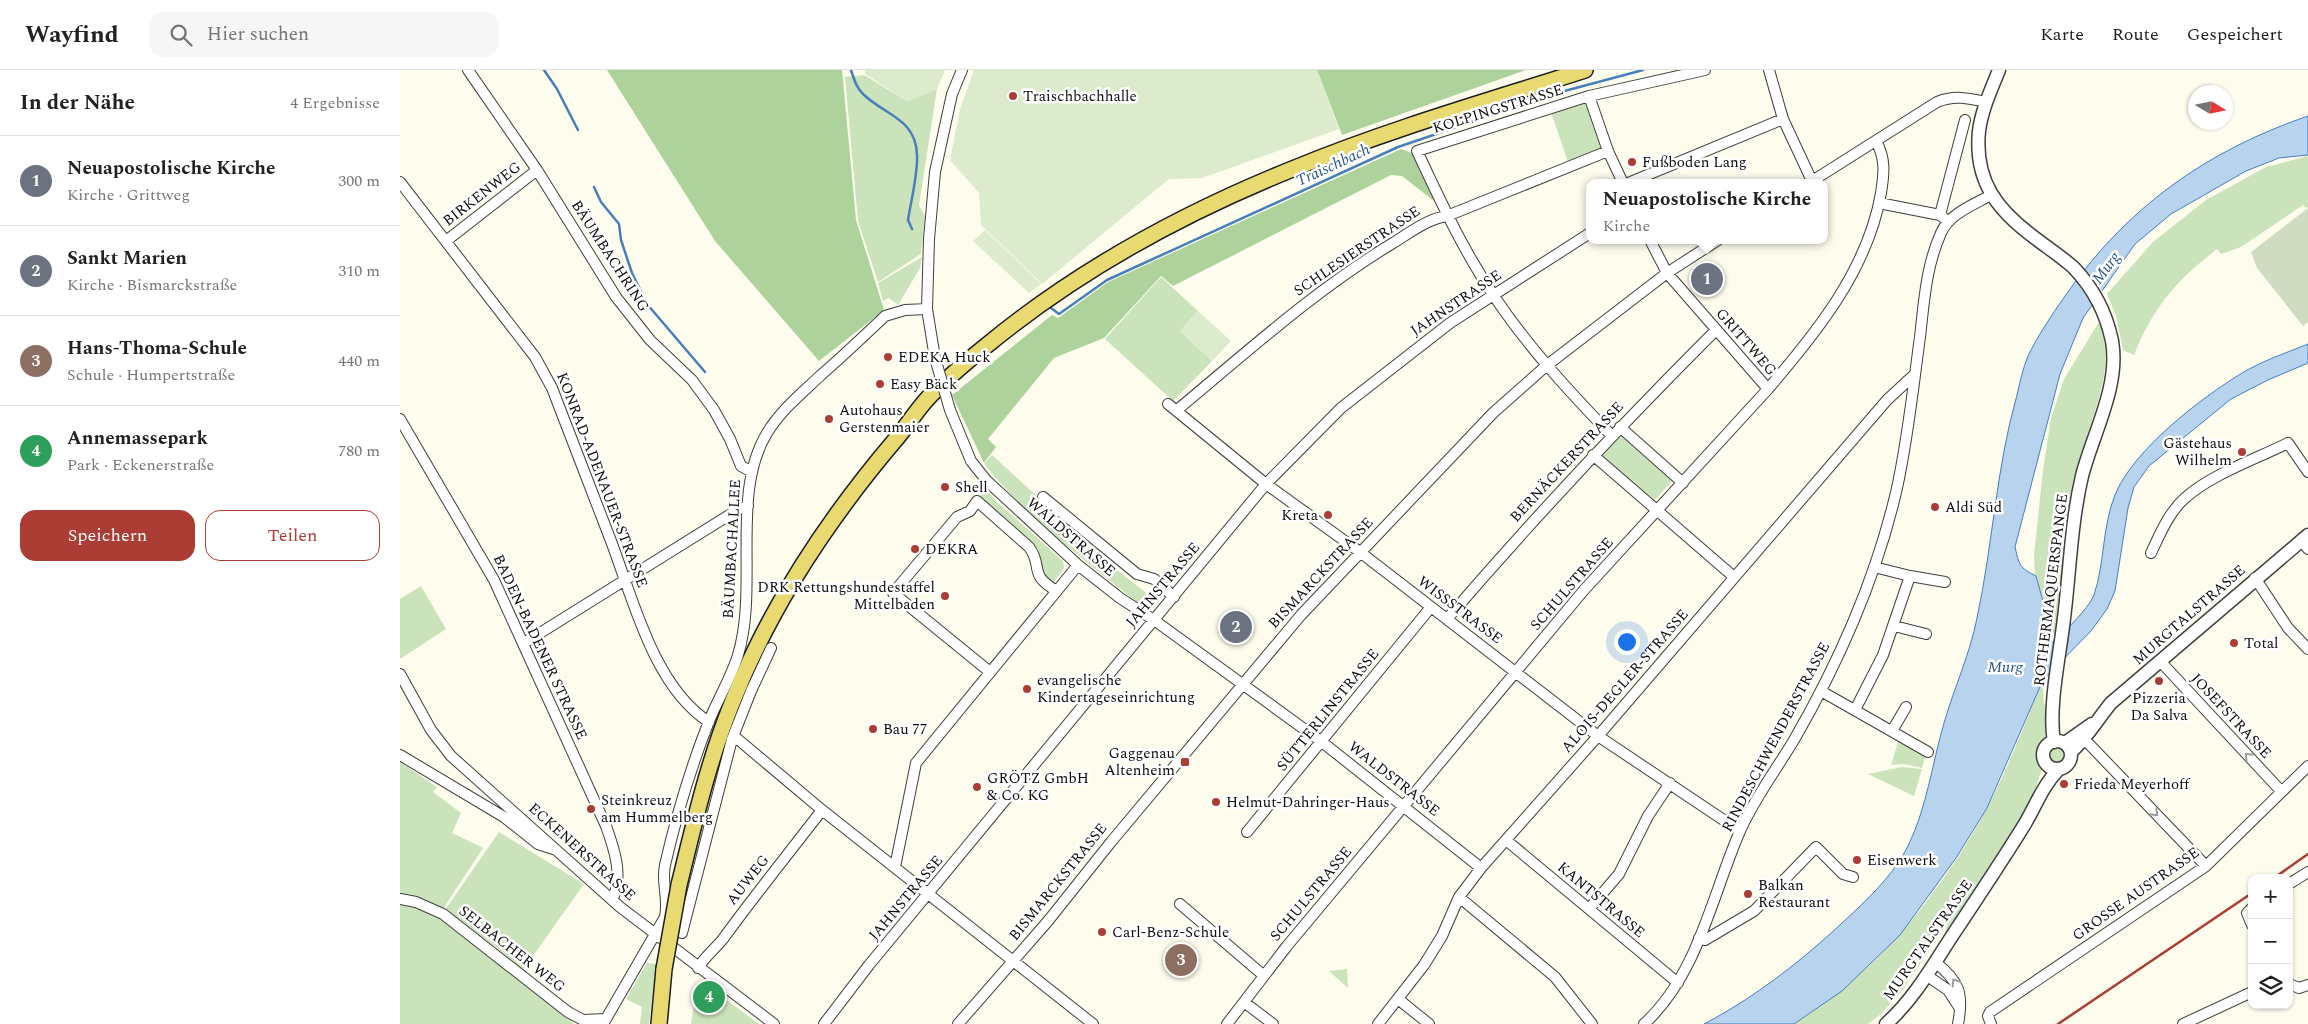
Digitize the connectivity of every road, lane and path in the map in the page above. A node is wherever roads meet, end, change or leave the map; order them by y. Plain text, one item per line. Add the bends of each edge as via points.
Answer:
1 (468, 70) edge
2 (962, 70) edge
3 (1585, 70) edge
4 (1705, 70) edge
5 (1769, 70) edge
6 (1994, 70) edge
7 (1999, 70) edge
8 (1589, 96) junction
9 (1987, 98) junction
10 (1783, 119) junction
11 (1965, 120) dead end
12 (1876, 142) junction
13 (1608, 151) junction
14 (537, 170) junction
15 (1621, 179) edge
16 (1638, 179) edge
17 (1810, 179) edge
18 (1816, 179) edge
19 (400, 182) edge
20 (1990, 195) junction
21 (1879, 204) junction
22 (1447, 216) junction
23 (1944, 218) junction
24 (1586, 236) edge
25 (446, 241) junction
26 (1652, 244) edge
27 (1712, 244) edge
28 (1667, 272) junction
29 (1494, 295) junction
30 (927, 309) junction
31 (1715, 331) junction
32 (1546, 366) junction
33 (1915, 373) junction
34 (1768, 389) junction
35 (1173, 407) joint
36 (400, 419) edge
37 (1620, 427) junction
38 (404, 433) edge
39 (1611, 436) junction
40 (1593, 455) junction
41 (752, 472) junction
42 (2308, 472) edge
43 (1684, 483) junction
44 (1266, 484) junction
45 (1043, 497) dead end
46 (748, 506) junction
47 (1658, 511) junction
48 (2306, 541) edge
49 (1360, 552) junction
50 (2150, 553) dead end
51 (1078, 565) junction
52 (1874, 567) junction
53 (1910, 576) junction
54 (1734, 577) junction
55 (2256, 578) junction
56 (625, 581) junction
57 (1945, 582) dead end
58 (1056, 591) junction
59 (1174, 597) junction
60 (1431, 607) junction
61 (1447, 619) junction
62 (1154, 620) junction
63 (1894, 626) junction
64 (1926, 634) dead end
65 (524, 644) junction
66 (771, 648) dead end
67 (2308, 649) edge
68 (2160, 660) junction
69 (1516, 671) junction
70 (990, 672) junction
71 (400, 674) edge
72 (1242, 684) junction
73 (1821, 691) junction
74 (1906, 706) dead end
75 (1855, 710) junction
76 (709, 722) junction
77 (2094, 723) junction
78 (1892, 731) junction
79 (734, 736) junction
80 (1598, 736) junction
81 (2084, 741) junction
82 (1322, 742) junction
83 (2063, 746) junction
84 (1928, 752) dead end
85 (400, 755) edge
86 (2308, 766) edge
87 (2053, 767) junction
88 (1670, 784) junction
89 (2281, 791) junction
90 (1404, 805) junction
91 (822, 810) junction
92 (1740, 831) junction
93 (1247, 832) dead end
94 (1506, 840) junction
95 (556, 850) junction
96 (2206, 866) junction
97 (895, 867) junction
98 (1481, 868) junction
99 (2308, 872) edge
100 (1853, 877) dead end
101 (2293, 881) edge
102 (928, 894) junction
103 (1459, 897) junction
104 (400, 899) edge
105 (612, 900) junction
106 (1180, 904) dead end
107 (1589, 909) junction
108 (682, 933) dead end
109 (656, 936) junction
110 (1699, 938) junction
111 (1013, 961) junction
112 (1935, 962) junction
113 (698, 968) junction
114 (1263, 975) junction
115 (1926, 975) junction
116 (1678, 983) junction
117 (2308, 985) edge
118 (2293, 986) edge
119 (2248, 994) edge
120 (1398, 1000) junction
121 (1244, 1002) junction
122 (1960, 1008) junction
123 (604, 1022) edge
124 (659, 1024) edge
125 (774, 1024) edge
126 (824, 1024) edge
127 (958, 1024) edge
128 (1093, 1024) edge
129 (1227, 1024) edge
130 (1273, 1024) edge
131 (1378, 1024) edge
132 (1429, 1024) edge
133 (1592, 1024) edge
134 (1644, 1024) edge
135 (1886, 1024) edge
136 (1958, 1024) edge
137 (1992, 1024) edge
138 (2183, 1024) edge

1 - 14 street, BÄUMBACHRING
2 - 30 street, WALDSTRASSE via 952,94 935,172
3 - 124 main road, bridge via 1384,134 1293,168 1214,204 1134,244 1078,278 983,347 928,398 818,540 749,662 731,705 702,794 679,885 664,969
4 - 8 street, KOLPINGSTRASSE
5 - 10 street
6 - 9 street
7 - 9 street
8 - 13 street
8 - 22 street, KOLPINGSTRASSE via 1417,151
9 - 12 street via 1948,98 1937,102
9 - 20 street via 1978,151
10 - 16 street
10 - 17 street
11 - 23 street
12 - 18 street
12 - 21 street, SCHULSTRASSE via 1883,154 1884,173
13 - 15 street
13 - 22 street, SCHLESIERSTRASSE
14 - 25 street, BIRKENWEG
14 - 41 street, BÄUMBACHRING via 616,297 650,340 692,380 714,410 741,466
19 - 25 street, KONRAD-ADENAUER-STRASSE
20 - 23 street
20 - 83 street, ROTHERMAQUERSPANGE via 2003,211 2073,268 2097,298 2109,326 2113,362 2105,403 2077,499 2052,712
21 - 23 street
21 - 34 street, SCHULSTRASSE via 1860,260 1836,301 1796,357
22 - 29 street
22 - 35 street, SCHLESIERSTRASSE via 1433,218 1318,293
23 - 33 street, RINDESCHWENDERSTRASSE via 1928,274
24 - 29 street, JAHNSTRASSE
25 - 56 street, KONRAD-ADENAUER-STRASSE via 535,358 548,380
26 - 28 street, GRITTWEG
27 - 28 street, BISMARCKSTRASSE
28 - 31 street, GRITTWEG
28 - 32 street, BISMARCKSTRASSE
29 - 32 street
29 - 44 street, JAHNSTRASSE via 1404,357 1341,408
30 - 41 street, BÄUMBACHALLEE via 905,310 885,316 786,407 767,433
30 - 51 street, WALDSTRASSE, bridge via 935,358 950,410 971,461 987,481
31 - 34 street, GRITTWEG
31 - 37 street, BERNÄCKERSTRASSE
32 - 39 street
32 - 49 street, BISMARCKSTRASSE via 1493,413
33 - 52 street, RINDESCHWENDERSTRASSE via 1910,423 1897,488
33 - 54 street, ALOIS-DEGLER-STRASSE via 1886,400
34 - 43 street, SCHULSTRASSE
35 - 44 street, WISSSTRASSE
36 - 38 street, BADEN-BADENER STRASSE
37 - 39 street, BERNÄCKERSTRASSE
37 - 43 street
38 - 65 street, BADEN-BADENER STRASSE via 494,580
39 - 40 street, BERNÄCKERSTRASSE
40 - 47 street
40 - 61 street, BERNÄCKERSTRASSE
41 - 46 street, BÄUMBACHALLEE
42 - 50 street via 2288,443 2204,484 2184,498 2170,515
43 - 47 street, SCHULSTRASSE
44 - 49 street, WISSSTRASSE
44 - 59 street, JAHNSTRASSE
45 - 59 street via 1137,574 1154,580
46 - 56 street
46 - 76 street, BÄUMBACHALLEE via 748,580 738,655
47 - 54 street
47 - 69 street, SCHULSTRASSE via 1584,590
48 - 55 street, MURGTALSTRASSE
49 - 60 street, WISSSTRASSE
49 - 72 street, BISMARCKSTRASSE
51 - 58 street
51 - 62 street, WALDSTRASSE
52 - 53 street
52 - 73 street, RINDESCHWENDERSTRASSE
53 - 57 street
53 - 63 street
54 - 80 street, ALOIS-DEGLER-STRASSE
55 - 67 street via 2288,628
55 - 68 street, MURGTALSTRASSE
56 - 65 street
56 - 76 street, KONRAD-ADENAUER-STRASSE via 662,668 675,689 700,717
58 - 70 street
58 - 70 street via 1036,573 1034,555 1029,547 977,501 957,518 893,593
59 - 62 street, JAHNSTRASSE
60 - 61 street, WISSSTRASSE
60 - 82 street, SÜTTERLINSTRASSE
61 - 69 street, WISSSTRASSE
62 - 72 street, WALDSTRASSE
62 - 102 street, JAHNSTRASSE
63 - 64 street
63 - 75 street
65 - 105 street, BADEN-BADENER STRASSE via 606,826 617,868
66 - 79 street
68 - 77 street, MURGTALSTRASSE
89 -> 68 street, JOSEFSTRASSE
69 - 80 street, WISSSTRASSE
69 - 90 street, SCHULSTRASSE
70 - 97 street via 916,763
71 - 95 street, ECKENERSTRASSE via 431,730 451,756
72 - 82 street, WALDSTRASSE
72 - 111 street, BISMARCKSTRASSE
73 - 75 street
73 - 92 street, RINDESCHWENDERSTRASSE
74 - 78 street
75 - 78 street
76 - 109 street, BÄUMBACHALLEE via 664,867 668,904
77 - 81 street, MURGTALSTRASSE
77 - 83 street, MURGTALSTRASSE
78 - 84 street
79 - 91 street
79 - 108 street
80 - 88 street, WISSSTRASSE
80 - 94 street, ALOIS-DEGLER-STRASSE
81 - 83 street, MURGTALSTRASSE
81 -> 96 street
82 - 90 street, WALDSTRASSE
82 - 93 street, SÜTTERLINSTRASSE
83 - 87 street, MURGTALSTRASSE via 2069,763
83 - 87 street, MURGTALSTRASSE via 2046,747 2044,753
85 - 95 street via 504,818 538,844
86 - 89 street, GROSSE AUSTRASSE
87 - 112 street, MURGTALSTRASSE via 2029,818
88 - 92 street, WISSSTRASSE
88 - 107 street via 1648,816 1619,874
89 - 96 street, GROSSE AUSTRASSE
90 - 98 street, WALDSTRASSE
90 - 114 street, SCHULSTRASSE
91 - 97 street
91 - 113 street, AUWEG
92 - 110 street, RINDESCHWENDERSTRASSE
94 - 98 street, ALOIS-DEGLER-STRASSE
94 - 107 street, KANTSTRASSE
95 - 105 street, ECKENERSTRASSE
96 - 137 street, GROSSE AUSTRASSE via 1990,1012 1988,1016
97 - 102 street
98 - 103 street, ALOIS-DEGLER-STRASSE
99 - 101 street
100 - 110 street via 1843,874 1816,848 1754,910 1705,940
102 - 111 street
102 - 126 street, JAHNSTRASSE
103 - 120 street, ALOIS-DEGLER-STRASSE via 1437,944
103 - 133 street via 1555,977
104 - 123 street, SELBACHER WEG via 443,914 568,1012 583,1020
105 - 109 street, ECKENERSTRASSE
106 - 114 street
107 - 116 street, KANTSTRASSE
109 - 113 street, ECKENERSTRASSE
109 - 123 street, BÄUMBACHALLEE
110 - 116 street, RINDESCHWENDERSTRASSE
111 - 127 street, BISMARCKSTRASSE
111 - 128 street
112 - 115 street, MURGTALSTRASSE
122 -> 112 street via 1956,982
113 - 125 street, ECKENERSTRASSE
114 - 121 street, SCHULSTRASSE
115 - 122 street via 1948,990
115 - 135 street, MURGTALSTRASSE
116 - 134 street, RINDESCHWENDERSTRASSE via 1664,1005
117 - 118 street via 2299,988
119 - 138 street
120 - 131 street, ALOIS-DEGLER-STRASSE
120 - 132 street
121 - 129 street, SCHULSTRASSE
121 - 130 street
122 - 136 street

